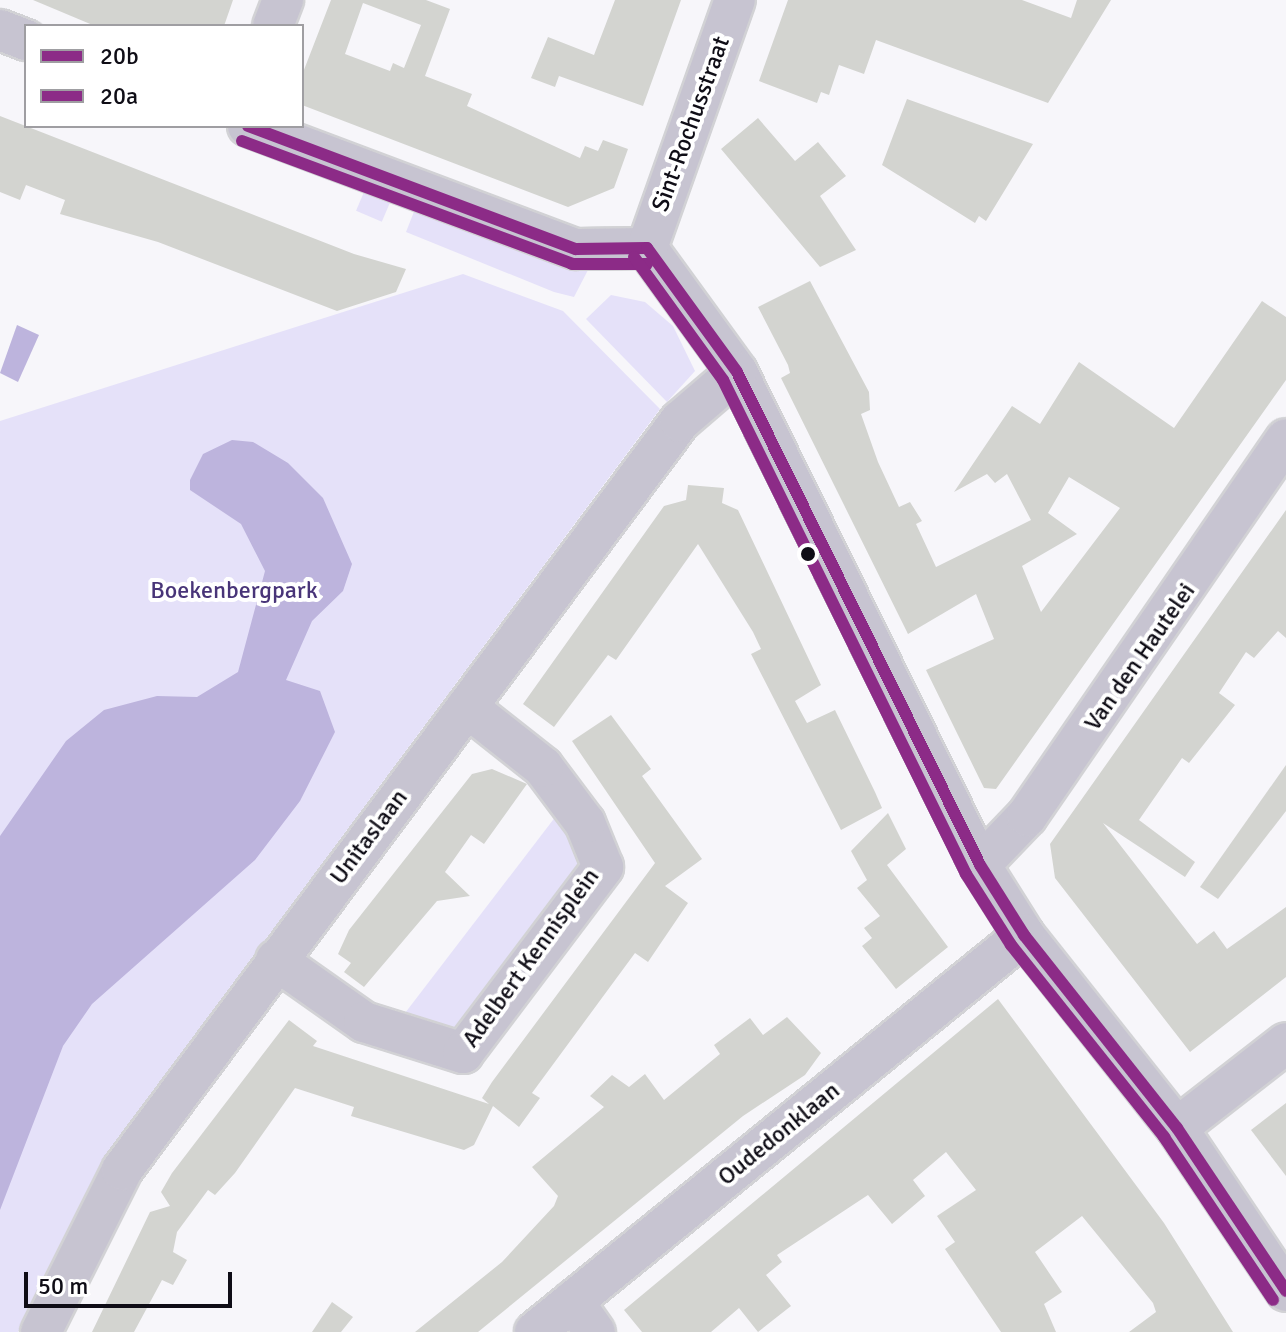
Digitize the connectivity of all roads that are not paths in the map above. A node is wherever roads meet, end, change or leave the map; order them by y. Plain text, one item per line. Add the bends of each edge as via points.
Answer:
1 (283, 0) edge
2 (735, 0) edge
3 (274, 24) edge
4 (0, 30) edge
5 (24, 39) edge
6 (253, 128) edge
7 (647, 248) junction
8 (737, 372) junction
9 (1286, 439) edge
10 (467, 707) junction
11 (980, 865) junction
12 (1024, 935) junction
13 (276, 960) junction
14 (1286, 1043) edge
15 (1177, 1128) junction
16 (1286, 1291) edge
17 (584, 1316) edge
18 (41, 1332) edge
19 (535, 1332) edge

1 - 3 street
2 - 7 street, Sint-Rochusstraat
4 - 5 street
6 - 7 street via 576,249
7 - 8 street
8 - 10 street, Unitaslaan via 680,421
8 - 11 street
9 - 11 street, Van den Hautelei via 1027,816
10 - 13 street, Unitaslaan
10 - 13 street, Adelbert Kennisplein via 543,767 585,823 603,867 463,1053 364,1022
11 - 12 street
12 - 15 street
12 - 17 street, Oudedonklaan
13 - 18 street, Unitaslaan via 122,1170
14 - 15 street
15 - 16 street
17 - 19 street, Oudedonklaan

